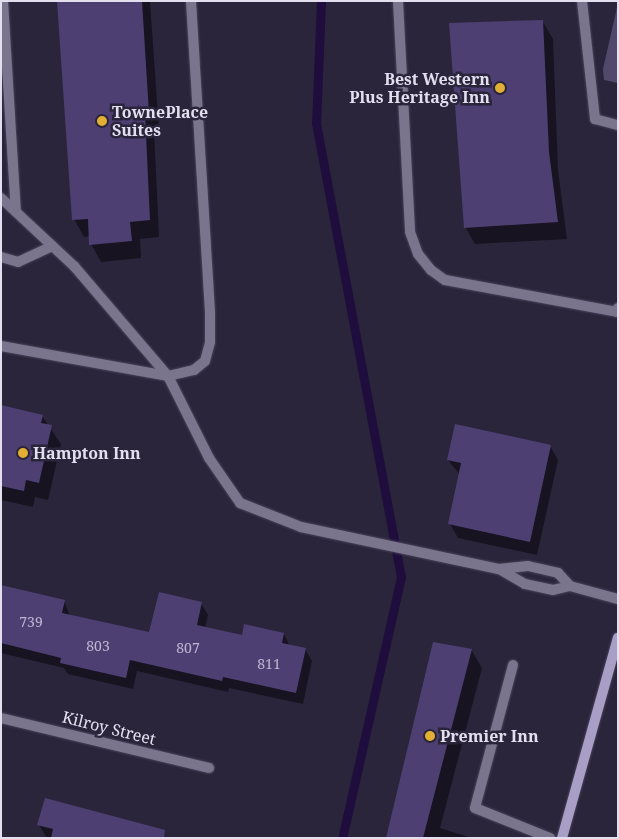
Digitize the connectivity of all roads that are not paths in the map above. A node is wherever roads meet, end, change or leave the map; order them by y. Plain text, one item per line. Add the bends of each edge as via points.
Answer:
1 (3, 1) edge
2 (191, 1) edge
3 (398, 1) edge
4 (582, 1) edge
5 (618, 125) edge
6 (1, 198) edge
7 (16, 212) junction
8 (52, 246) junction
9 (1, 258) edge
10 (618, 308) edge
11 (1, 346) edge
12 (168, 376) junction
13 (499, 568) junction
14 (570, 586) junction
15 (618, 599) edge
16 (618, 638) edge
17 (513, 665) dead end
18 (1, 718) edge
19 (209, 768) dead end
20 (550, 838) edge
21 (562, 838) edge

1 - 7 street
2 - 12 street via 210,342 205,361 194,370
3 - 10 street via 410,232 418,254 431,270 445,280 617,312
4 - 5 street via 594,119
6 - 7 street
7 - 8 street
8 - 9 street via 18,262
8 - 12 street via 74,266
11 - 12 street
12 - 13 street via 209,458 240,502 301,527
13 - 14 street via 526,584 553,590
13 - 14 street via 528,566 558,573
14 - 15 street
16 - 21 main road
17 - 20 street via 475,808
18 - 19 street, Kilroy Street

